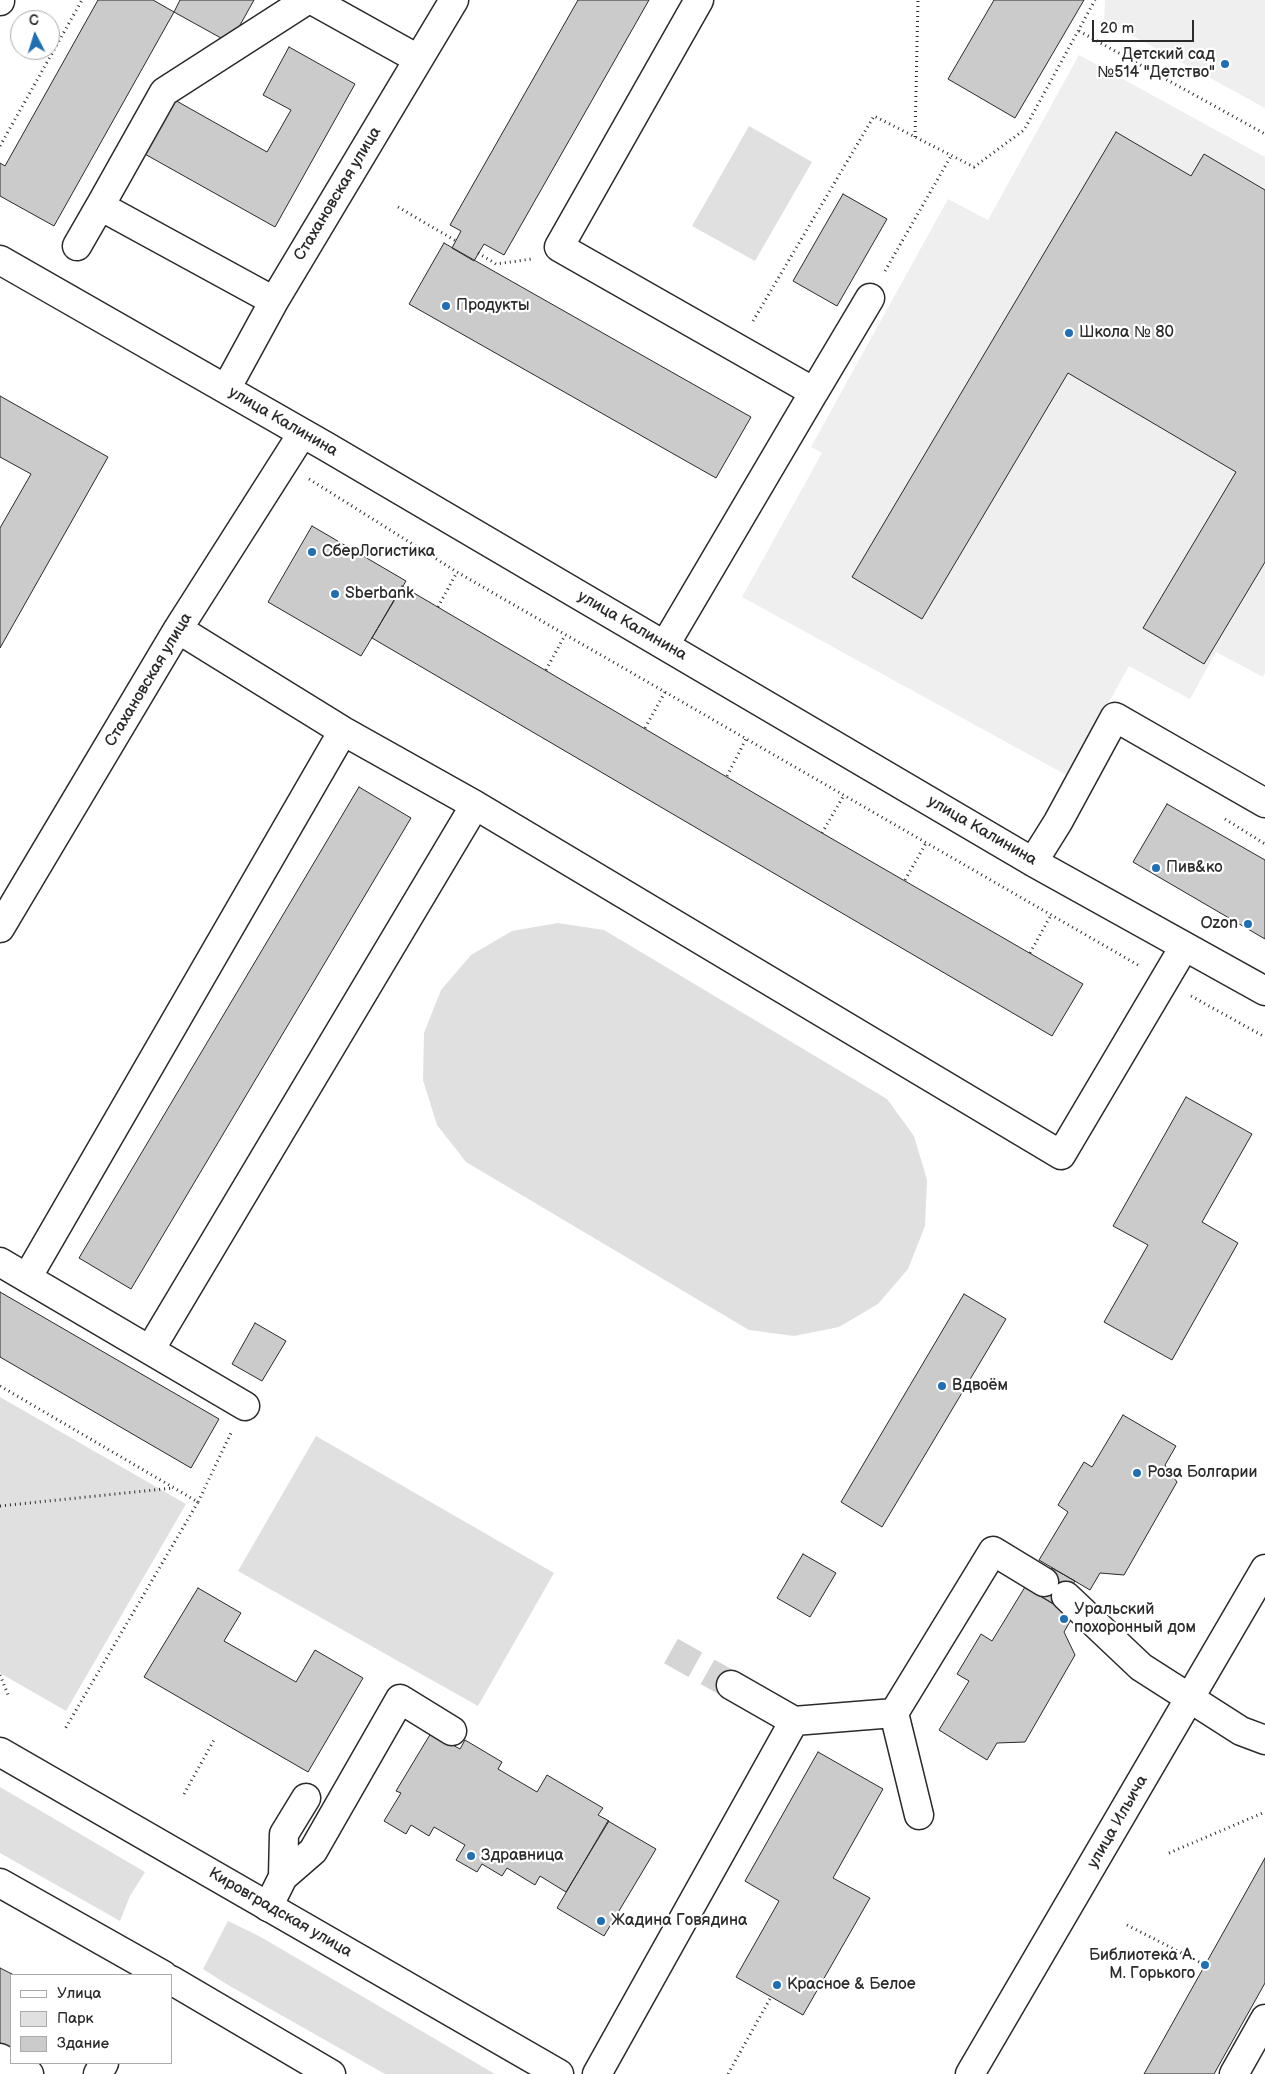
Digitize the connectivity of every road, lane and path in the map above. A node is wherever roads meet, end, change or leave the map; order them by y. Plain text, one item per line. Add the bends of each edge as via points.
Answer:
1 (82, 0) edge
2 (307, 0) edge
3 (312, 0) edge
4 (454, 0) edge
5 (699, 0) edge
6 (918, 0) edge
7 (1095, 0) edge
8 (1079, 31) junction
9 (418, 59) junction
10 (1265, 134) edge
11 (915, 137) junction
12 (0, 146) edge
13 (951, 156) junction
14 (100, 206) junction
15 (398, 207) dead end
16 (456, 241) dead end
17 (77, 246) dead end
18 (478, 253) dead end
19 (0, 260) edge
20 (540, 264) dead end
21 (870, 298) joint
22 (274, 301) junction
23 (752, 323) dead end
24 (226, 390) junction
25 (814, 392) junction
26 (302, 434) junction
27 (307, 478) dead end
28 (457, 572) junction
29 (438, 607) dead end
30 (178, 629) junction
31 (565, 634) junction
32 (665, 645) junction
33 (546, 670) dead end
34 (665, 692) junction
35 (645, 728) dead end
36 (343, 732) junction
37 (746, 739) junction
38 (727, 776) dead end
39 (844, 795) junction
40 (1265, 803) edge
41 (475, 806) junction
42 (822, 833) dead end
43 (926, 843) junction
44 (1033, 862) junction
45 (905, 880) dead end
46 (1051, 915) junction
47 (0, 928) edge
48 (1184, 948) junction
49 (1030, 953) dead end
50 (1164, 980) junction
51 (1265, 992) edge
52 (1265, 1037) edge
53 (0, 1262) edge
54 (27, 1278) junction
55 (150, 1350) junction
56 (0, 1386) edge
57 (245, 1406) joint
58 (175, 1488) junction
59 (198, 1502) junction
60 (0, 1506) edge
61 (1265, 1569) edge
62 (0, 1675) edge
63 (731, 1685) tunnel mouth
64 (9, 1697) dead end
65 (1191, 1698) junction
66 (894, 1713) junction
67 (794, 1721) junction
68 (65, 1729) dead end
69 (452, 1731) dead end
70 (214, 1740) dead end
71 (1265, 1740) edge
72 (0, 1752) edge
73 (184, 1794) dead end
74 (306, 1798) dead end
75 (1265, 1812) edge
76 (919, 1815) dead end
77 (1169, 1853) dead end
78 (283, 1877) junction
79 (0, 1883) edge
80 (268, 1906) junction
81 (1127, 1925) dead end
82 (1205, 1965) dead end
83 (158, 1974) edge
84 (172, 1982) edge
85 (771, 1997) dead end
86 (1265, 2019) edge
87 (10, 2064) edge
88 (28, 2074) edge
89 (331, 2074) edge
90 (559, 2074) edge
91 (597, 2074) edge
92 (728, 2074) edge
93 (970, 2074) edge
94 (1234, 2074) edge

1 - 12 path
2 - 14 street via 164,92
3 - 9 street
4 - 9 street, Стахановская улица
5 - 25 street via 559,247
6 - 11 path
7 - 8 path
8 - 10 path
8 - 13 path via 1024,130 974,167
9 - 22 street, Стахановская улица
11 - 13 path
11 - 23 path via 874,116
13 - 21 path
14 - 17 street
14 - 22 street
15 - 16 path
18 - 20 path via 496,264 531,259
19 - 24 street, улица Калинина
21 - 25 street
22 - 24 street, Стахановская улица
24 - 26 street, улица Калинина
25 - 32 street
26 - 30 street, Стахановская улица
26 - 32 street, улица Калинина
27 - 28 path
28 - 29 path
28 - 31 path
30 - 36 street
30 - 47 street, Стахановская улица
31 - 33 path
31 - 34 path
32 - 44 street, улица Калинина
34 - 35 path
34 - 37 path
36 - 41 street
36 - 54 street
37 - 38 path
37 - 39 path
39 - 42 path
39 - 43 path
40 - 44 street via 1115,717
41 - 50 street via 1061,1155
41 - 55 street
43 - 45 path
43 - 46 path
44 - 48 street, улица Калинина
46 - 49 path
46 - 50 path
48 - 50 street
48 - 51 street, улица Калинина
50 - 52 path
53 - 54 street
54 - 55 street
55 - 57 street
56 - 58 path
57 - 59 path
58 - 59 path
58 - 60 path
59 - 68 path
61 - 65 street, улица Ильича
62 - 64 path
63 - 67 street
65 - 66 street via 1142,1667 1055,1589 993,1551
65 - 71 street via 1241,1731
65 - 93 street, улица Ильича
66 - 67 street
66 - 76 street
67 - 91 street
69 - 78 street via 400,1700 313,1851
70 - 73 path
72 - 80 street, Кировградская улица
74 - 78 street via 284,1834
75 - 77 path
78 - 80 street
79 - 83 street
80 - 90 street, Кировградская улица
81 - 82 path
84 - 89 street
85 - 92 path
86 - 94 street
87 - 88 street

